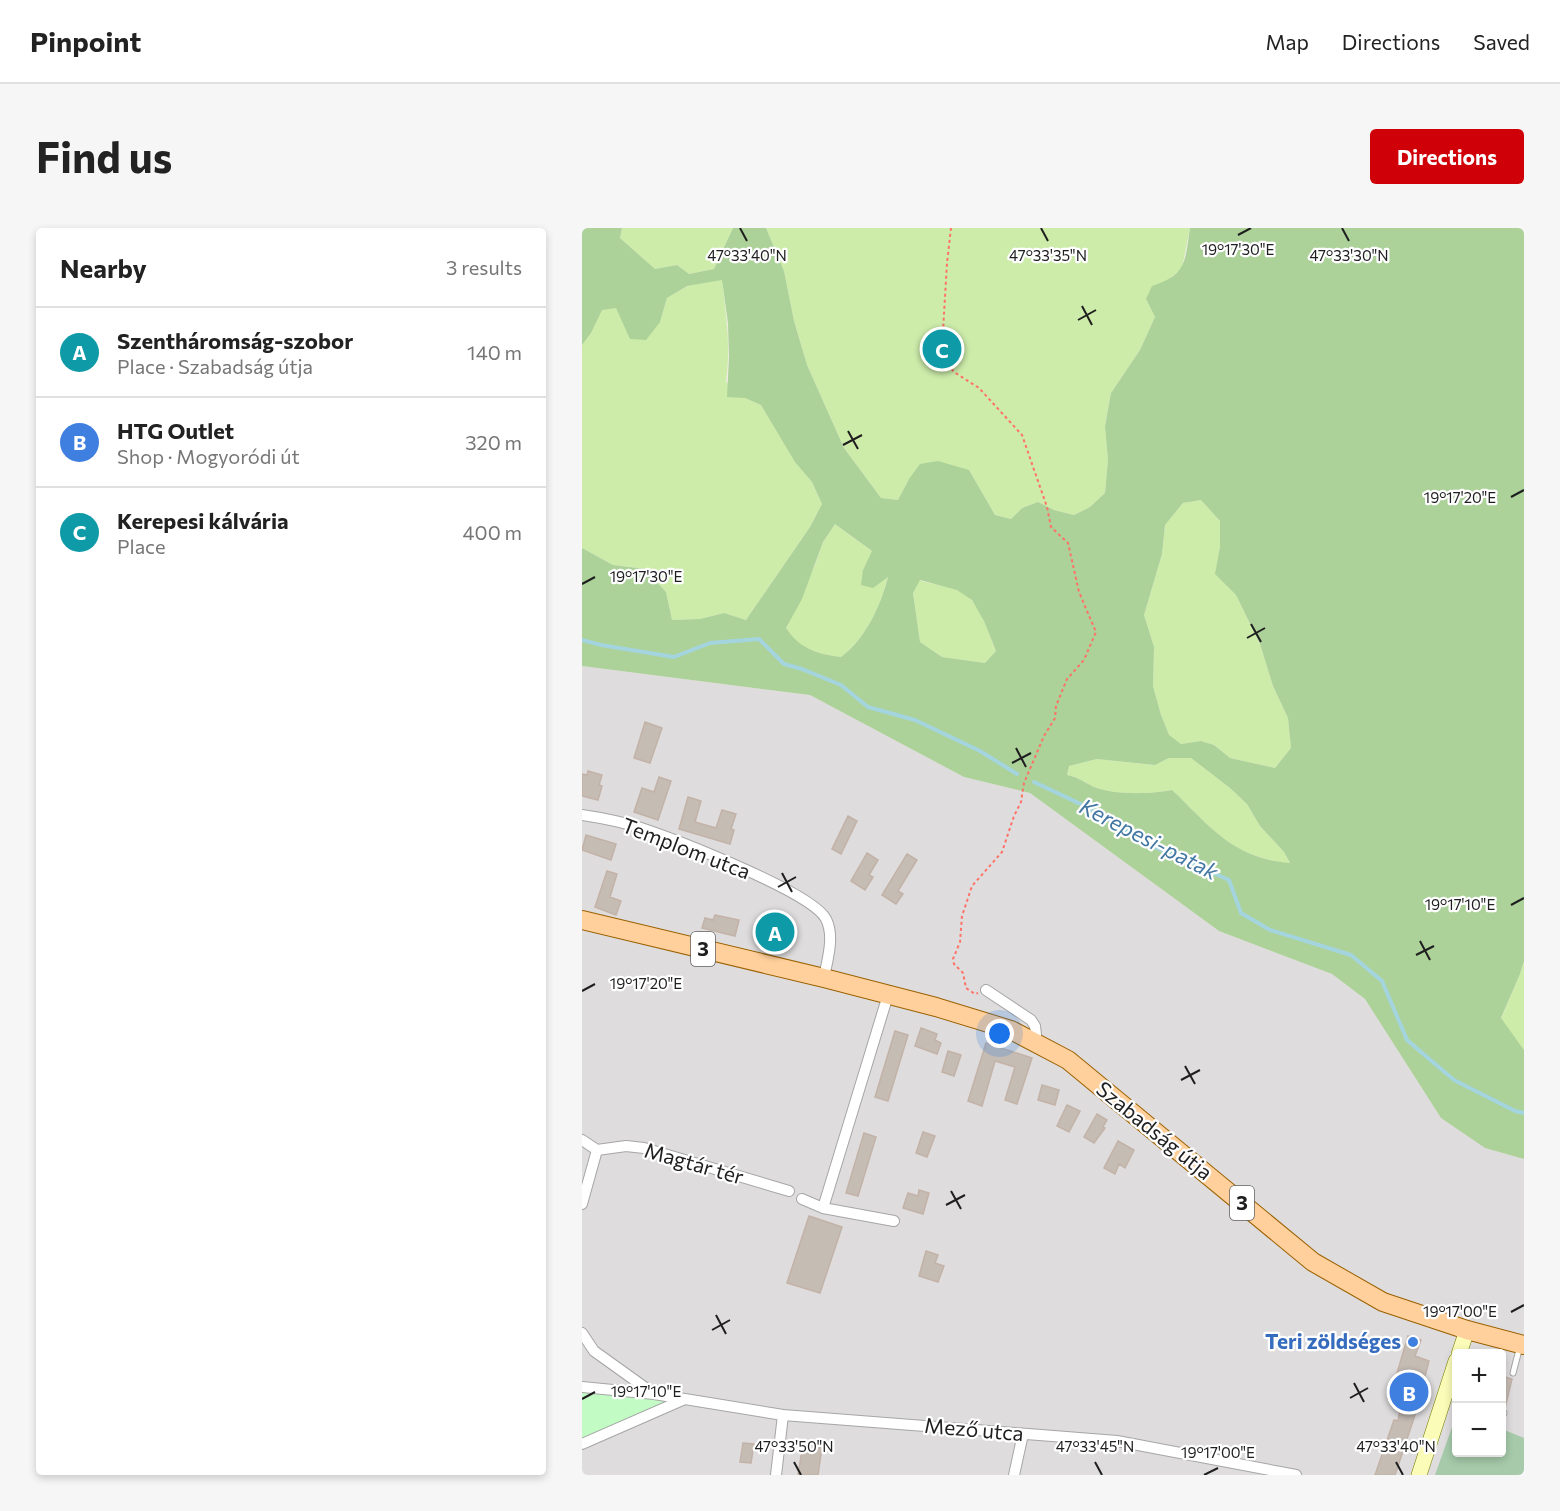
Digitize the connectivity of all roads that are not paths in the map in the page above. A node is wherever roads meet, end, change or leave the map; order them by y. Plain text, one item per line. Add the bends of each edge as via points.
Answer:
1 (582, 815) edge
2 (582, 920) edge
3 (824, 978) junction
4 (986, 990) road end
5 (888, 995) junction
6 (1037, 1043) junction
7 (582, 1140) edge
8 (597, 1150) junction
9 (789, 1191) dead end
10 (802, 1199) dead end
11 (582, 1204) edge
12 (823, 1208) junction
13 (894, 1221) dead end
14 (1467, 1330) junction
15 (582, 1333) edge
16 (1522, 1345) edge
17 (1460, 1349) edge
18 (1513, 1373) dead end
19 (1452, 1380) edge
20 (582, 1387) edge
21 (654, 1394) junction
22 (685, 1399) junction
23 (783, 1415) junction
24 (1023, 1434) junction
25 (582, 1444) edge
26 (776, 1475) edge
27 (1014, 1475) edge
28 (1296, 1475) edge
29 (1419, 1475) edge

1 - 3 street, Templom utca via 651,832 725,860 807,901 825,917 829,928
2 - 3 main road, Szabadság útja / 3
3 - 5 main road, Szabadság útja / 3
4 - 6 street via 1031,1020
5 - 6 main road, Szabadság útja / 3 via 975,1018
5 - 12 street
6 - 14 main road, Szabadság útja / 3 via 1068,1060 1314,1262 1383,1302
7 - 8 street
8 - 9 street, Magtár tér via 644,1148
8 - 11 street
10 - 12 street
12 - 13 street
14 - 16 main road, Szabadság útja / 3
14 - 17 street
15 - 21 street via 594,1351
16 - 18 lane
19 - 29 street
20 - 21 street, Mező utca
21 - 22 street, Mező utca
22 - 23 street, Mező utca
22 - 25 street
23 - 24 street, Mező utca
23 - 26 street
24 - 27 street
24 - 28 street, Mező utca via 1118,1441

